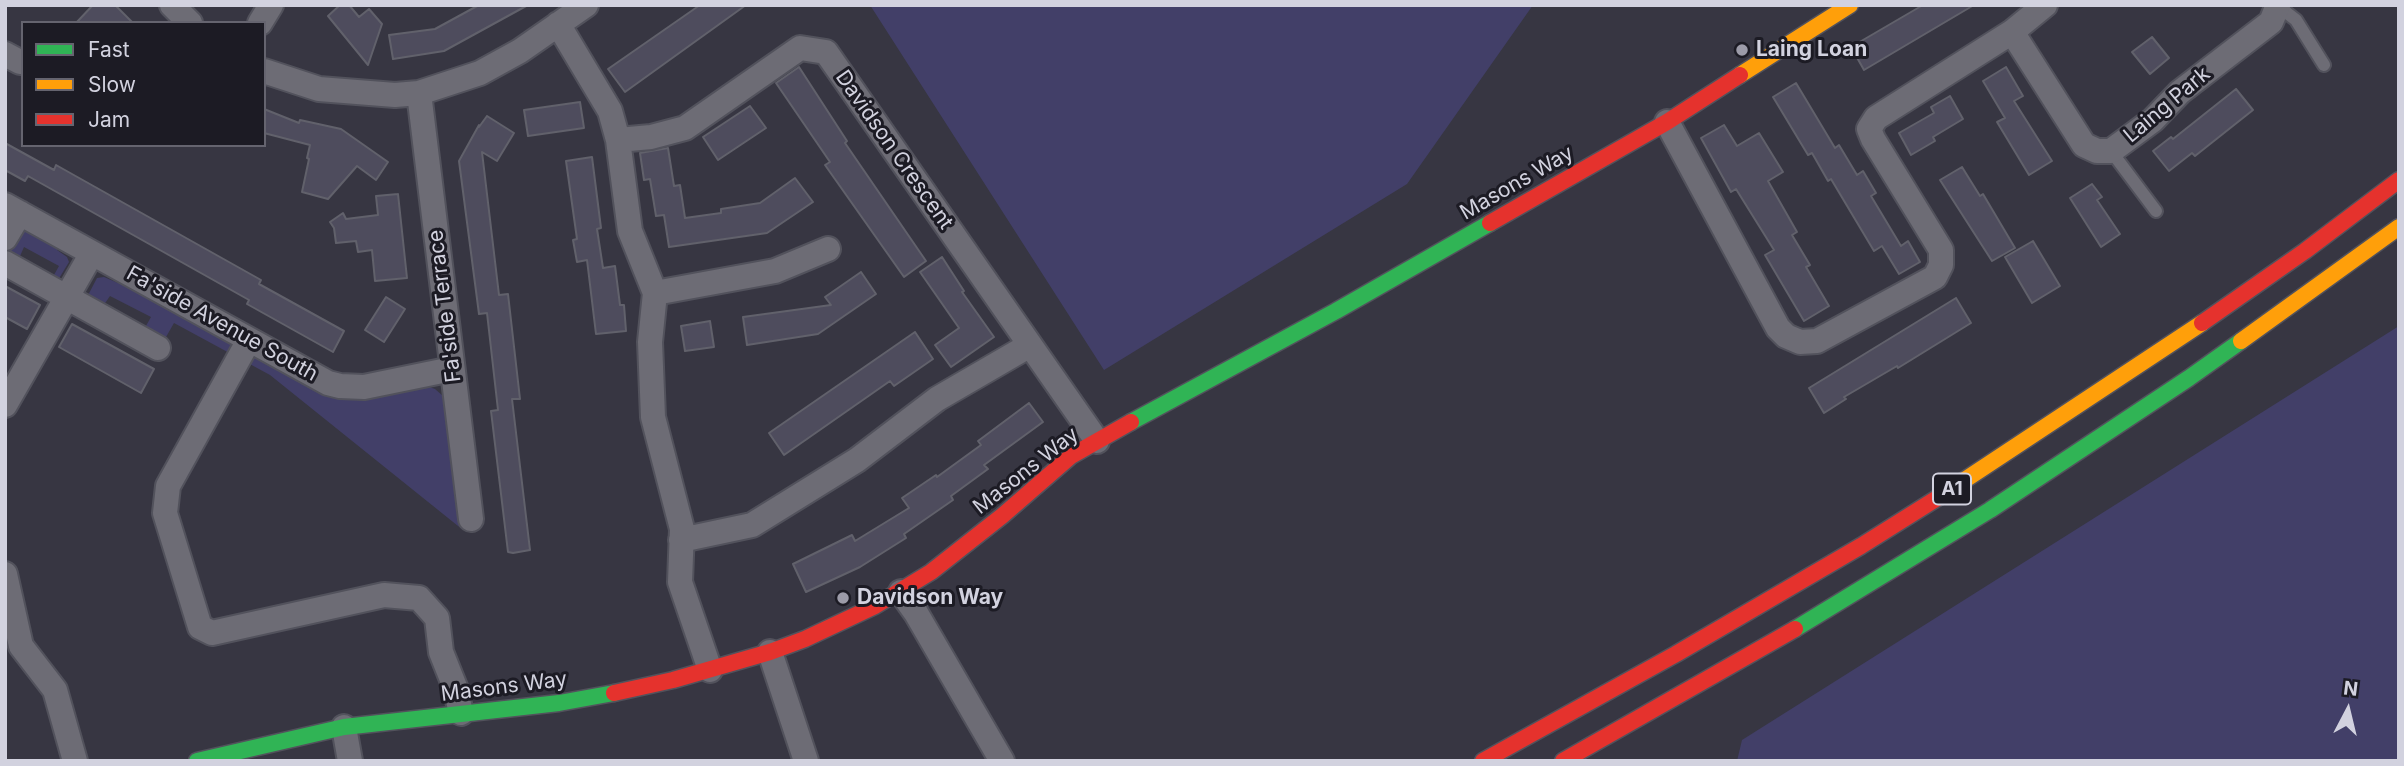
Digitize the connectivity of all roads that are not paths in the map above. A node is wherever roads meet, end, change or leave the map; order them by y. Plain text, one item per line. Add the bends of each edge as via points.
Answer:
1 (172, 5) edge
2 (271, 5) edge
3 (586, 5) edge
4 (1850, 5) edge
5 (2045, 5) edge
6 (2278, 6) edge
7 (188, 21) edge
8 (261, 21) edge
9 (558, 24) junction
10 (2012, 32) junction
11 (2324, 65) dead end
12 (266, 72) edge
13 (419, 93) junction
14 (1667, 122) junction
15 (618, 140) junction
16 (2111, 151) junction
17 (2399, 180) edge
18 (13, 209) edge
19 (2156, 211) dead end
20 (2399, 227) edge
21 (5, 238) edge
22 (828, 249) dead end
23 (92, 253) junction
24 (5, 263) edge
25 (655, 293) junction
26 (68, 298) junction
27 (249, 340) junction
28 (1030, 345) junction
29 (158, 348) dead end
30 (452, 369) junction
31 (5, 405) edge
32 (1097, 441) junction
33 (471, 519) dead end
34 (681, 540) junction
35 (5, 573) edge
36 (901, 592) junction
37 (770, 652) junction
38 (710, 670) junction
39 (461, 713) junction
40 (344, 727) junction
41 (75, 761) edge
42 (197, 761) edge
43 (350, 761) edge
44 (806, 761) edge
45 (1002, 761) edge
46 (1483, 761) edge
47 (1563, 761) edge

1 - 7 street
2 - 8 street
3 - 9 street
4 - 14 main road, Masons Way
5 - 10 street
6 - 11 lane via 2296,20
6 - 16 street, Laing Park via 2271,22
9 - 13 street via 480,73
9 - 15 street via 610,111
10 - 14 street via 1876,118 1869,129 1941,250 1941,265 1935,277 1817,341 1800,342 1778,328
10 - 16 street, Laing Park via 2084,145
12 - 13 street via 319,89
13 - 30 street, Fa'side Terrace
14 - 32 main road, Masons Way
15 - 25 street via 631,231
15 - 28 street, Davidson Crescent via 685,128 800,48 826,52
16 - 19 lane
17 - 46 main road, A1 via 2154,357 1972,477 1688,648
18 - 21 street
18 - 23 street, Fa'side Avenue South
20 - 47 main road, A1 via 2189,379 1990,510 1749,656
22 - 25 street via 775,271
23 - 26 street
23 - 27 street, Fa'side Avenue South
24 - 26 street
25 - 34 street via 650,342 653,417
26 - 29 street
26 - 31 street
27 - 30 street, Fa'side Avenue South via 316,378 340,386 363,387
27 - 39 street via 168,486 165,513 200,627 212,633 384,595 419,598 437,618 441,652
28 - 32 street, Davidson Crescent
28 - 34 street via 937,399 856,460 752,525
30 - 33 street, Fa'side Terrace
32 - 36 main road, Masons Way via 1071,456 1002,516
34 - 38 street via 680,582
35 - 41 street via 21,646 55,690
36 - 37 main road, Masons Way
36 - 45 street
37 - 38 main road, Masons Way
37 - 44 street
38 - 39 main road, Masons Way via 590,698
39 - 40 main road, Masons Way
40 - 42 main road, Masons Way
40 - 43 street

